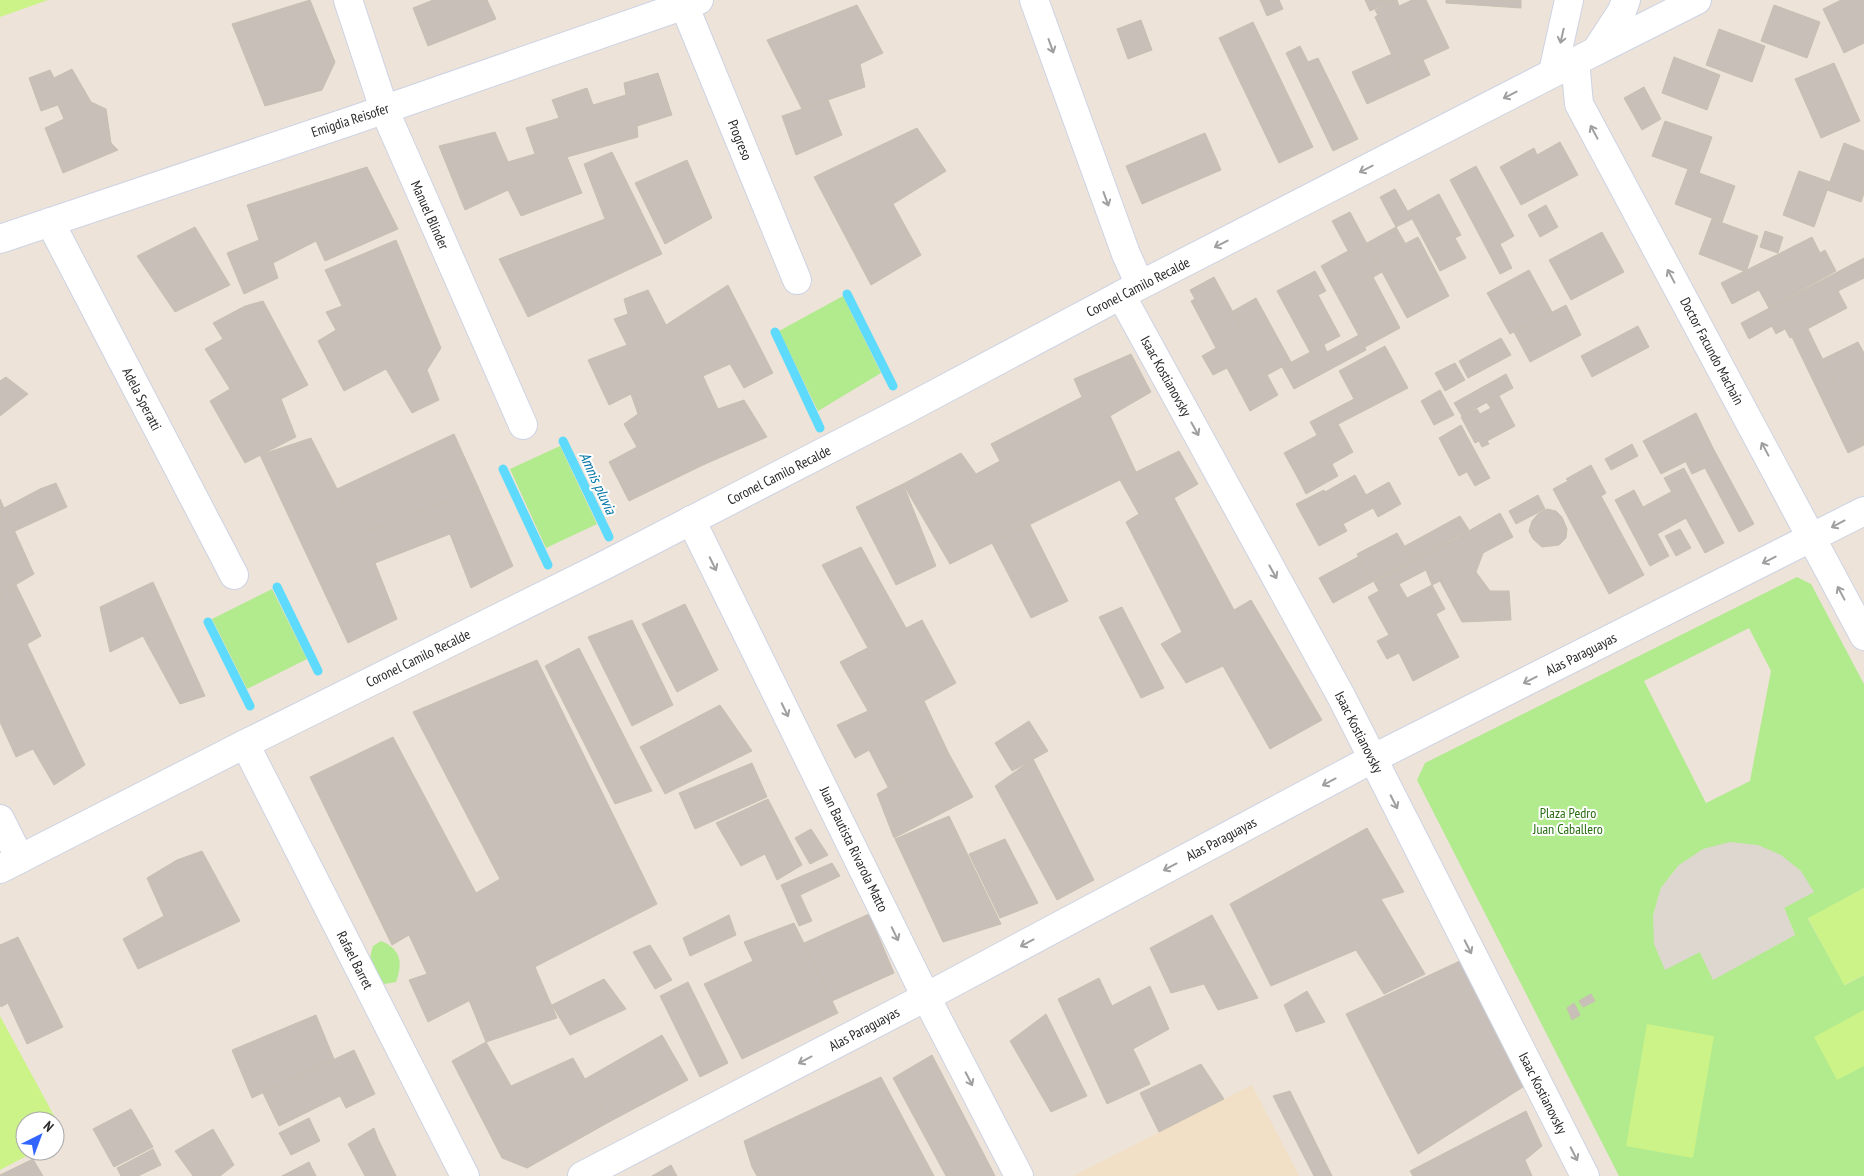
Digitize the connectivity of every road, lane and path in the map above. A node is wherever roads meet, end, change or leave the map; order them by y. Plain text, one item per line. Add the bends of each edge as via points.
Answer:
1 (348, 0) edge
2 (1034, 0) edge
3 (1569, 0) edge
4 (1626, 0) edge
5 (1698, 0) edge
6 (688, 2) edge
7 (1574, 61) junction
8 (384, 109) junction
9 (50, 222) junction
10 (0, 239) edge
11 (797, 280) dead end
12 (1131, 290) junction
13 (523, 425) dead end
14 (1864, 511) edge
15 (691, 520) junction
16 (1813, 538) junction
17 (234, 575) dead end
18 (1864, 636) edge
19 (244, 744) junction
20 (1372, 759) junction
21 (0, 819) edge
22 (10, 864) edge
23 (926, 997) junction
24 (466, 1176) edge
25 (582, 1176) edge
26 (1019, 1176) edge
27 (1585, 1176) edge

1 - 8 street, Manuel Blinder
2 -> 12 street, Isaac Kostianovsky via 1126,254
3 -> 7 street, Doctor Facundo Machaín
4 - 7 street via 1622,10
5 - 7 street, Coronel Camilo Recalde
6 - 8 street, Emigdia Reisofer
6 - 11 street, Progreso
7 -> 12 street, Coronel Camilo Recalde
16 -> 7 street, Doctor Facundo Machaín via 1579,104
8 - 9 street, Emigdia Reisofer
8 - 13 street, Manuel Blinder
9 - 10 street, Emigdia Reisofer
9 - 17 street, Adela Speratti
12 - 15 street, Coronel Camilo Recalde
12 -> 20 street, Isaac Kostianovsky
14 -> 16 street, Alas Paraguayas
15 - 19 street, Coronel Camilo Recalde
15 -> 23 street, Juan Bautista Rivarola Matto
18 -> 16 street, Doctor Facundo Machaín
16 -> 20 street, Alas Paraguayas
19 - 22 street, Coronel Camilo Recalde
19 - 24 street, Rafael Barret
20 -> 23 street, Alas Paraguayas
20 -> 27 street, Isaac Kostianovsky
21 - 22 street
23 -> 25 street, Alas Paraguayas
23 -> 26 street, Juan Bautista Rivarola Matto

